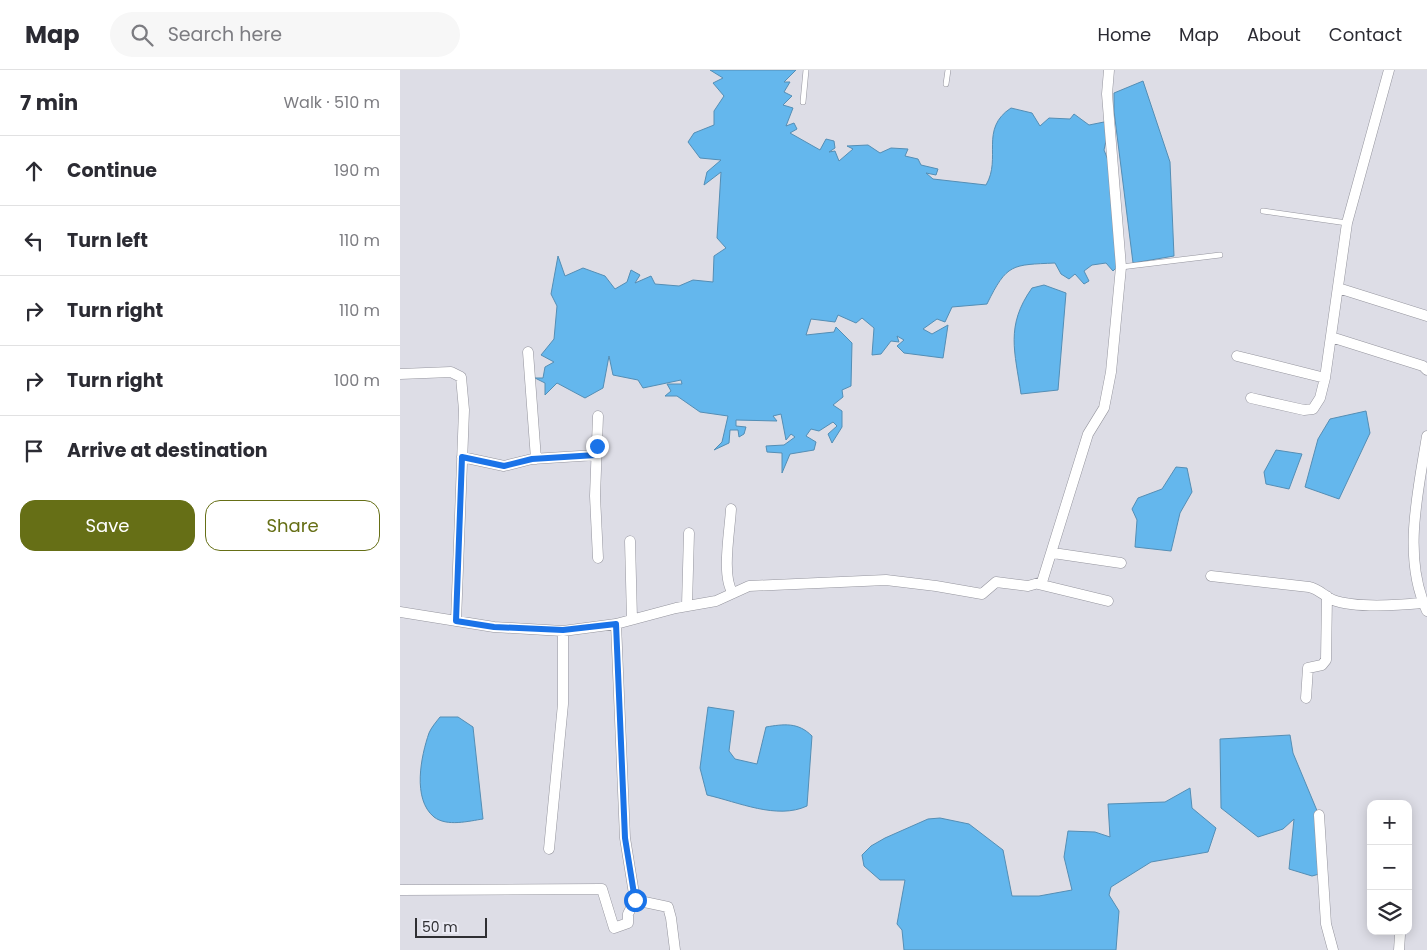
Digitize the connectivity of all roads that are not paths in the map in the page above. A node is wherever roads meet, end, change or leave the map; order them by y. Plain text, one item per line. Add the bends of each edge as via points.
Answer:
1 (806, 70) edge
2 (948, 70) edge
3 (1109, 70) edge
4 (1389, 70) edge
5 (946, 84) dead end
6 (803, 102) dead end
7 (1263, 211) dead end
8 (1347, 223) junction
9 (1220, 255) dead end
10 (1121, 268) junction
11 (1338, 288) junction
12 (1427, 316) edge
13 (1331, 337) junction
14 (528, 352) dead end
15 (1237, 356) dead end
16 (1427, 370) edge
17 (400, 374) edge
18 (1324, 378) junction
19 (1251, 398) dead end
20 (598, 416) dead end
21 (1427, 436) edge
22 (596, 455) junction
23 (462, 457) junction
24 (536, 459) junction
25 (731, 509) dead end
26 (688, 533) dead end
27 (630, 541) dead end
28 (1053, 554) junction
29 (598, 558) dead end
30 (1121, 562) dead end
31 (1212, 576) dead end
32 (1038, 584) junction
33 (734, 593) junction
34 (1327, 596) junction
35 (1108, 601) dead end
36 (687, 605) junction
37 (1425, 607) edge
38 (400, 612) edge
39 (632, 619) junction
40 (456, 621) junction
41 (616, 624) junction
42 (563, 630) junction
43 (1306, 698) dead end
44 (1319, 815) dead end
45 (549, 849) dead end
46 (400, 890) edge
47 (635, 900) junction
48 (1400, 935) dead end
49 (675, 950) edge
50 (1333, 950) edge
51 (1399, 950) edge

1 - 6 lane
2 - 5 lane
3 - 10 street via 1107,94
4 - 8 street
7 - 8 lane
8 - 11 street
9 - 10 lane
10 - 28 street via 1111,372 1104,408 1088,434
11 - 12 street
11 - 13 street
13 - 16 street
13 - 18 street
14 - 24 street
15 - 18 street
17 - 23 street via 451,372 460,377 464,410
18 - 19 street via 1320,398 1313,409 1304,410
20 - 22 street
21 - 37 street via 1418,492 1414,566
22 - 24 street
22 - 29 street
23 - 24 street via 504,466
23 - 40 street
25 - 33 street via 727,569 729,586
26 - 36 street
27 - 39 street
28 - 30 street
28 - 32 street via 1045,578
31 - 34 street via 1309,587
32 - 33 street via 996,582 982,594 886,580 749,586
32 - 35 street
33 - 36 street via 716,601
34 - 37 street via 1341,602
34 - 43 street via 1326,660 1322,665 1308,668
36 - 39 street
38 - 40 street
39 - 41 street
40 - 42 street via 494,627
41 - 42 street
41 - 47 street via 625,838
42 - 45 street via 563,704
44 - 50 street via 1326,924
46 - 47 street via 602,890 614,928 628,923 628,914
47 - 49 street via 669,908
48 - 51 street

